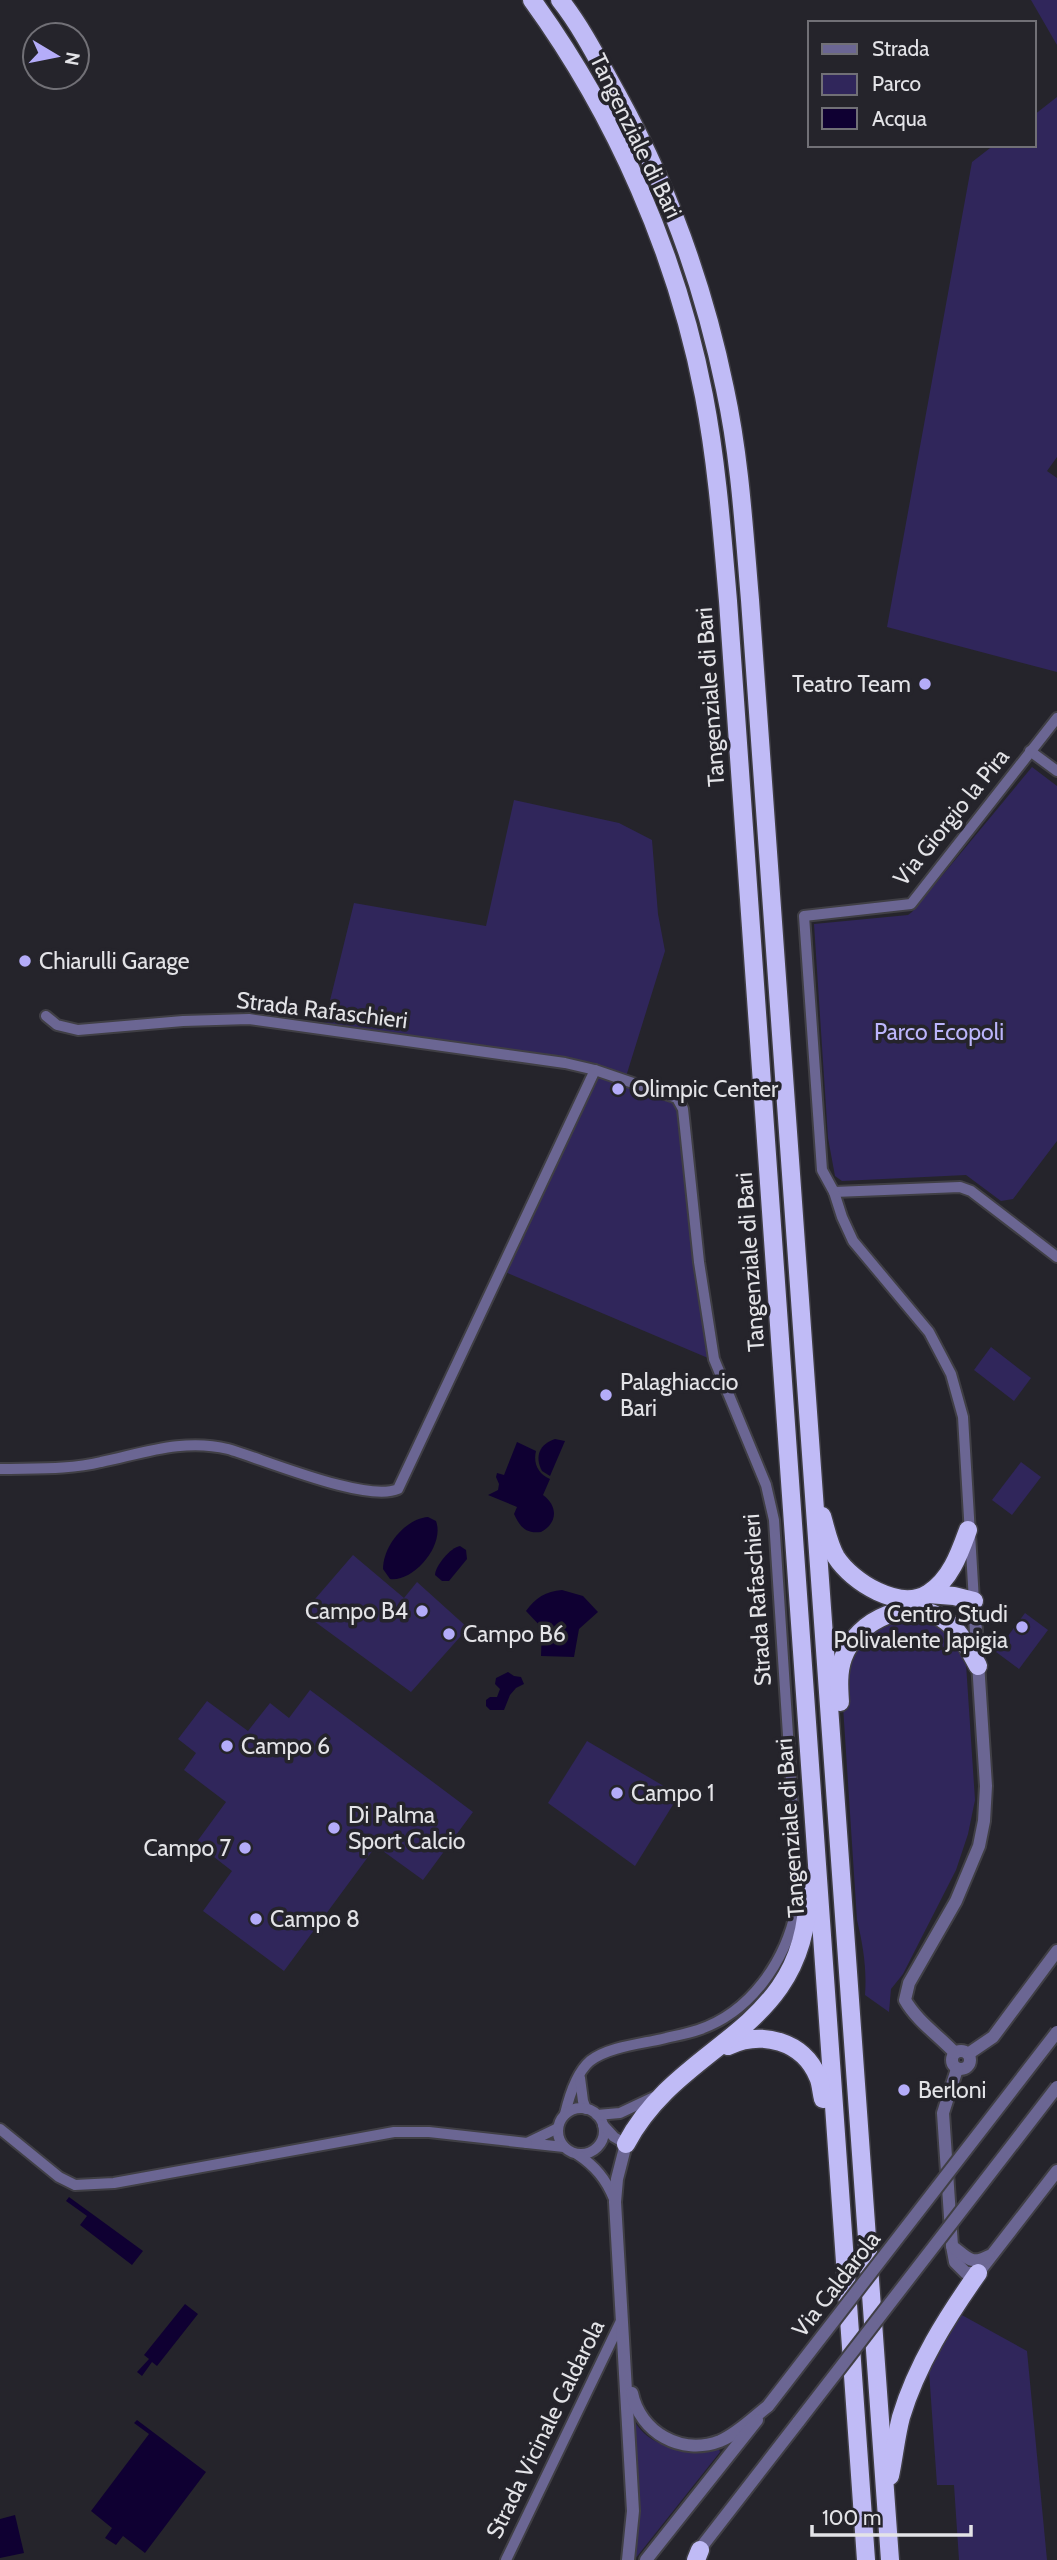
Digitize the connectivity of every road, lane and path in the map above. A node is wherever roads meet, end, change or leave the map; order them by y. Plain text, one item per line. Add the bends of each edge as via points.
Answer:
1 (531, 0) edge
2 (560, 0) edge
3 (1057, 718) edge
4 (1030, 751) junction
5 (1057, 771) edge
6 (46, 1016) dead end
7 (595, 1070) junction
8 (834, 1192) junction
9 (1057, 1257) edge
10 (0, 1469) edge
11 (813, 1491) junction
12 (968, 1530) junction
13 (928, 1594) junction
14 (974, 1601) junction
15 (935, 1614) junction
16 (978, 1666) junction
17 (836, 1807) junction
18 (814, 1808) junction
19 (1057, 1951) edge
20 (1057, 2032) edge
21 (715, 2051) junction
22 (962, 2054) junction
23 (581, 2073) junction
24 (1057, 2087) edge
25 (669, 2089) junction
26 (586, 2109) junction
27 (565, 2114) junction
28 (600, 2120) junction
29 (558, 2128) junction
30 (0, 2129) edge
31 (527, 2143) junction
32 (626, 2144) junction
33 (598, 2146) junction
34 (564, 2147) junction
35 (577, 2154) junction
36 (1057, 2171) edge
37 (838, 2177) junction
38 (615, 2202) junction
39 (952, 2246) junction
40 (992, 2255) junction
41 (978, 2273) junction
42 (623, 2317) junction
43 (625, 2358) junction
44 (768, 2406) junction
45 (886, 2500) junction
46 (862, 2510) junction
47 (696, 2557) edge
48 (506, 2560) edge
49 (628, 2560) edge
50 (646, 2560) edge
51 (859, 2560) edge
52 (866, 2560) edge
53 (890, 2560) edge

1 - 18 highway, Tangenziale di Bari via 612,132 656,231 690,340 713,450 728,601
2 - 11 highway, Tangenziale di Bari via 603,69 656,173 697,280 726,391 748,573
3 - 4 street, Via Giorgio la Pira
4 - 5 street
4 - 8 street, Via Giorgio la Pira via 911,904 804,916 822,1170
6 - 7 street, Strada Rafaschieri via 57,1025 78,1030 261,1020
7 - 10 street via 398,1489 385,1493 364,1489 199,1445 176,1445 83,1465
7 - 23 street, Strada Rafaschieri via 677,1098 683,1109 714,1359 766,1485 774,1520 797,1873 790,1933 771,1971 745,2003 700,2030 600,2056
8 - 9 street via 960,1187
8 - 12 street via 853,1241 929,1332 951,1374 962,1417
11 - 13 highway via 835,1555 850,1574 892,1597
11 - 17 highway, Tangenziale di Bari
12 - 13 highway via 953,1566
12 - 14 street
13 - 14 highway
14 - 15 highway via 957,1612
14 - 16 street
15 - 16 highway via 948,1622
15 - 17 highway via 899,1611 879,1618 861,1630 842,1658
16 - 22 street via 985,1821 961,1890 909,1983 905,2000 913,2014
17 - 45 highway, Tangenziale di Bari
18 - 21 highway via 807,1924 796,1956 777,1993
18 - 37 highway, Tangenziale di Bari
19 - 22 street via 993,2037
20 - 44 street, Via Caldarola, bridge
21 - 25 highway
21 - 37 highway via 769,2038 794,2048 808,2060 819,2077 828,2160
22 - 39 street via 951,2061 957,2069 943,2113
23 - 26 street
23 - 27 street
24 - 47 street, bridge
25 - 28 street
25 - 32 highway via 643,2116
26 - 27 street
26 - 28 street
27 - 29 street
28 - 32 street
28 - 33 street via 604,2132
29 - 31 street
29 - 34 street
30 - 31 street via 75,2185 114,2183 394,2132
31 - 34 street
32 - 33 street
32 - 38 street
33 - 35 street
34 - 35 street
35 - 38 street via 600,2173
36 - 40 street
37 - 46 highway, Tangenziale di Bari
38 - 42 street
39 - 40 street via 972,2261
39 - 41 street via 955,2262 966,2273
40 - 41 street
41 - 45 highway via 923,2362 901,2417
42 - 43 street
42 - 48 street, Strada Vicinale Caldarola
43 - 44 street via 635,2408 654,2430 681,2445 721,2441
43 - 49 street via 634,2511
44 - 50 street, Via Caldarola
45 - 53 highway, Tangenziale di Bari
46 - 51 highway
46 - 52 highway, Tangenziale di Bari

